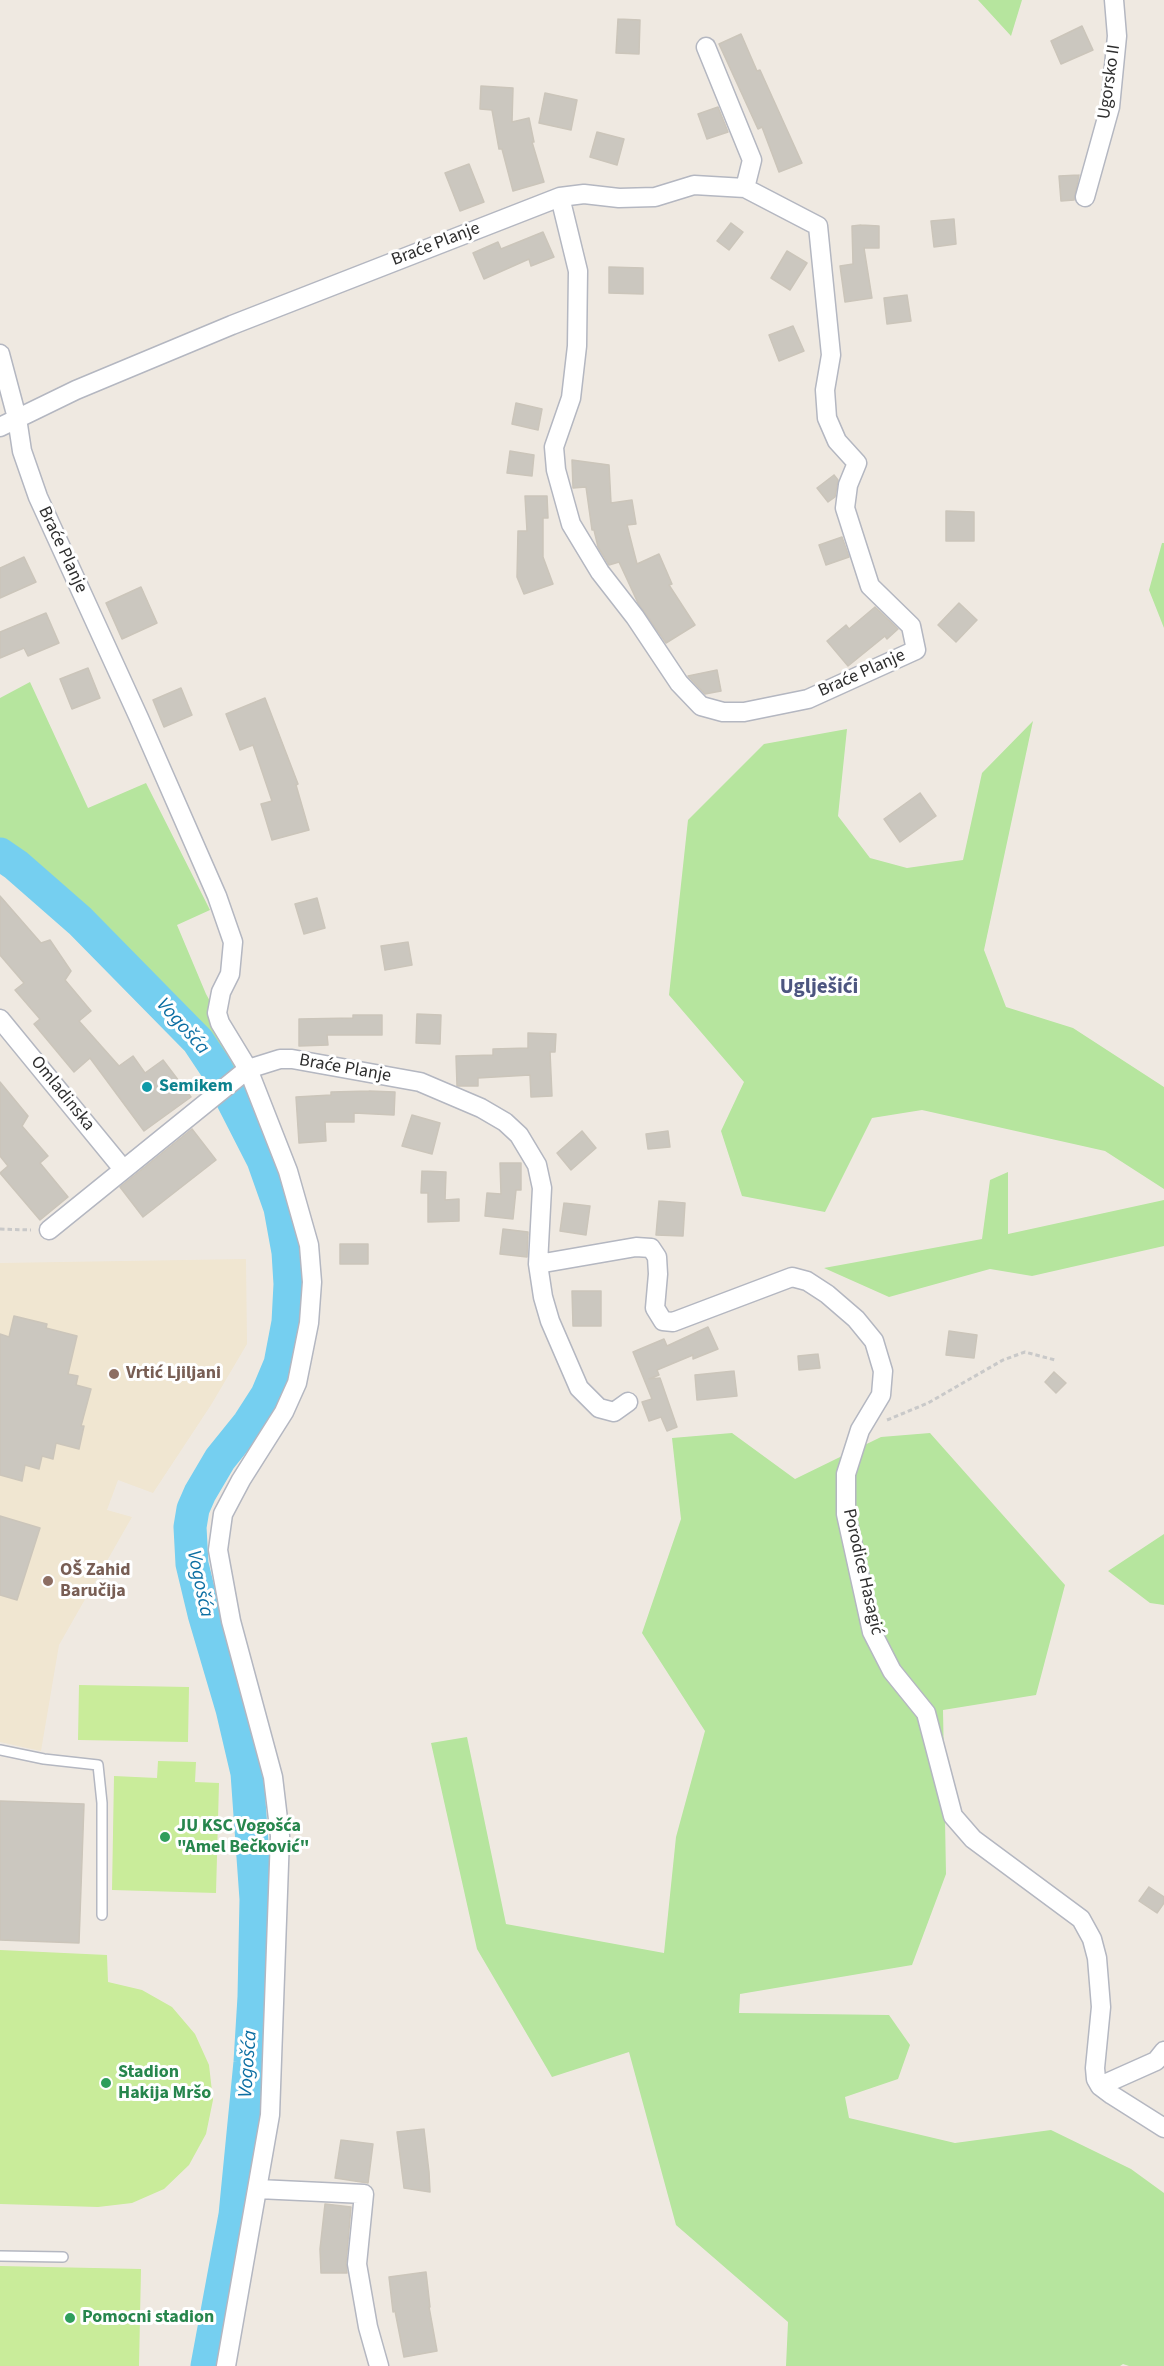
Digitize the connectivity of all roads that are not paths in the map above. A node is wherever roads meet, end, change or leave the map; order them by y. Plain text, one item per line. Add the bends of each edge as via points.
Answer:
1 (1114, 0) edge
2 (706, 47) dead end
3 (745, 188) junction
4 (560, 197) junction
5 (1085, 197) dead end
6 (0, 354) edge
7 (17, 418) junction
8 (0, 427) edge
9 (0, 1019) edge
10 (243, 1074) junction
11 (123, 1169) junction
12 (49, 1230) road end
13 (538, 1264) junction
14 (628, 1402) dead end
15 (0, 1750) edge
16 (102, 1916) dead end
17 (1164, 2051) edge
18 (1100, 2086) junction
19 (1164, 2128) edge
20 (258, 2189) junction
21 (0, 2256) edge
22 (63, 2257) dead end
23 (226, 2366) edge
24 (379, 2366) edge

1 - 5 street, Ugorsko II via 1117,36 1110,107
2 - 3 street via 752,160
3 - 4 street, Braće Planje via 694,185 655,197
3 - 4 street, Braće Planje via 818,226 831,355 825,390 827,418 837,441 857,463 848,485 845,508 870,586 911,626 916,650 808,699 744,712 701,706 679,683 571,524 556,470 554,447 571,398 577,346 578,271
4 - 7 street, Braće Planje via 232,325
6 - 7 street
7 - 8 street
7 - 10 street, Braće Planje via 22,451 38,497 144,729 233,942 231,974 221,992 217,1013
9 - 11 street, Omladinska
10 - 11 street
10 - 13 street, Braće Planje via 280,1059 292,1059 420,1082 505,1122 519,1135 537,1165 542,1188
10 - 20 street via 288,1171 309,1245 312,1282 309,1323 297,1383 284,1413 223,1514 218,1550 231,1621 273,1777 280,1836 270,2115
11 - 12 street
13 - 14 street via 550,1321 579,1389 599,1408 614,1412
13 - 18 street, Porodice Hasagić via 636,1246 651,1248 657,1257 655,1308 663,1321 673,1322 792,1277 827,1294 856,1318 874,1341 883,1371 880,1395 860,1430 846,1473 846,1514 872,1632 892,1671 926,1713 954,1816 973,1839 1081,1919 1092,1939 1101,2007 1095,2068
15 - 16 lane via 98,1765
17 - 18 street via 1156,2061
18 - 19 street
20 - 23 street
20 - 24 street via 364,2194 357,2264
21 - 22 lane

